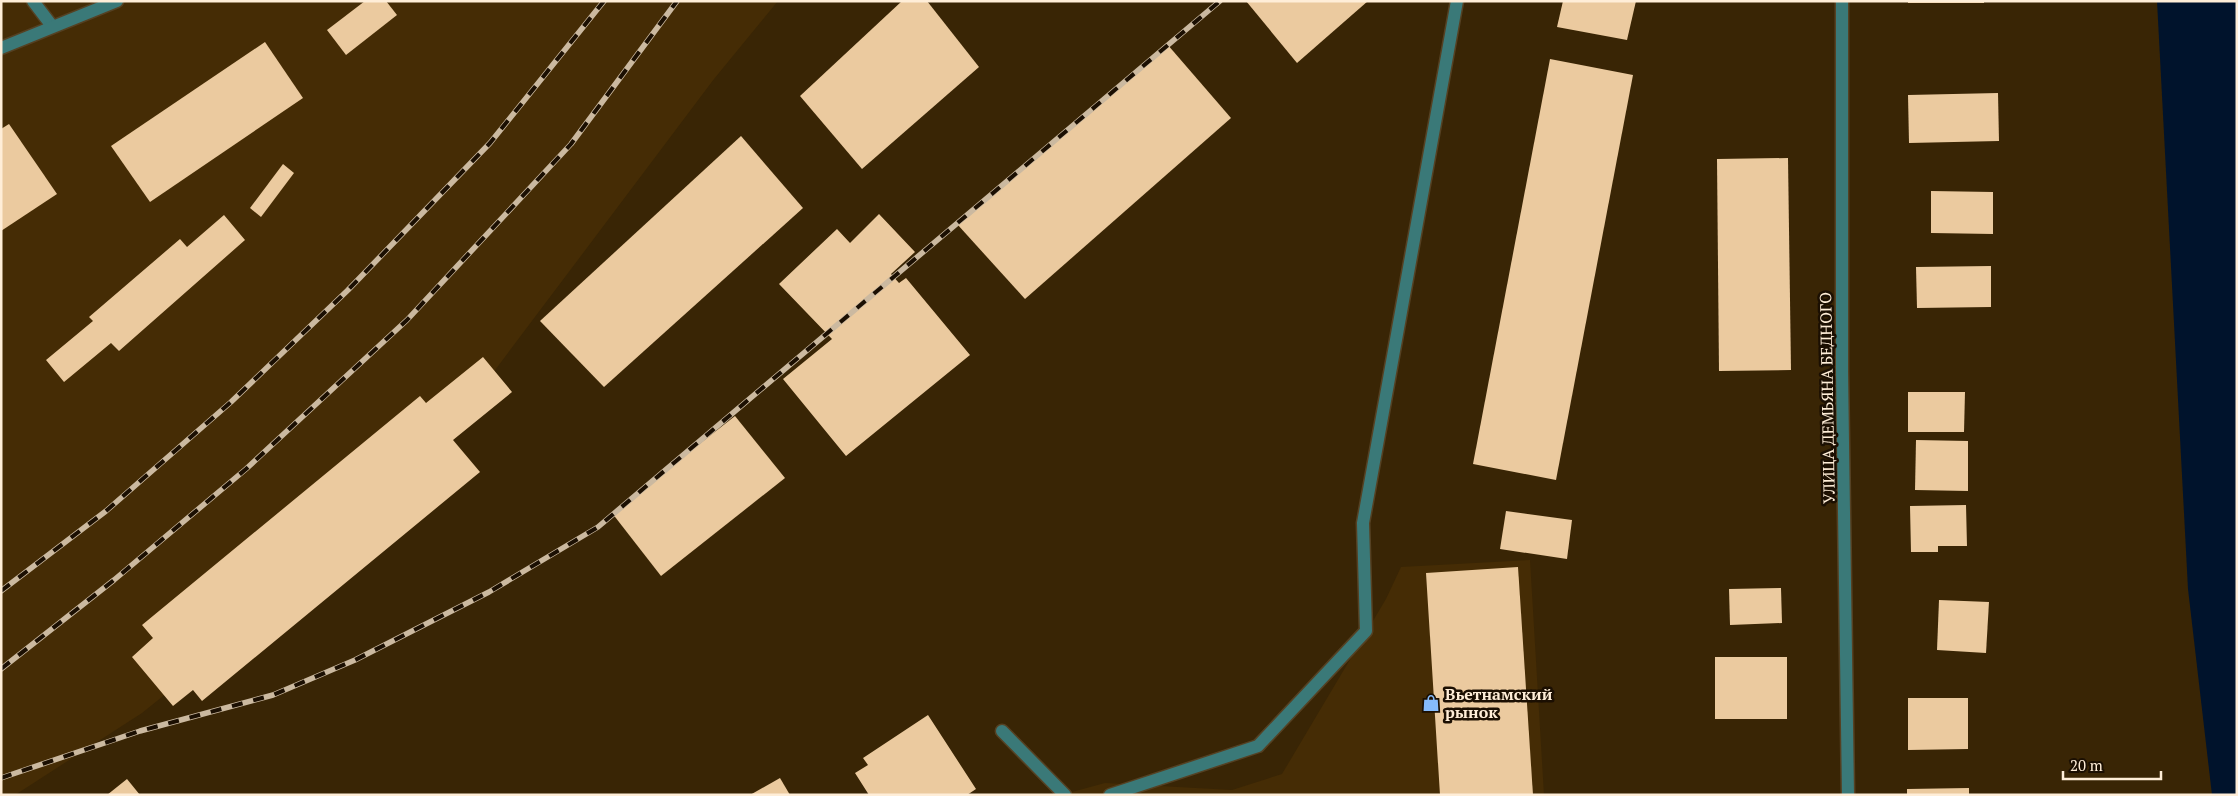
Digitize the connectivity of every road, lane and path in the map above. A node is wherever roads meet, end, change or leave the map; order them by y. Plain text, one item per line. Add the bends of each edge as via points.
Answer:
1 (34, 1) edge
2 (117, 1) edge
3 (1457, 1) edge
4 (1842, 1) edge
5 (52, 26) junction
6 (1, 48) edge
7 (1002, 731) dead end
8 (1065, 795) edge
9 (1110, 795) edge
10 (1848, 795) edge

1 - 5 street
2 - 5 street
3 - 9 street via 1363,523 1366,632 1258,746
4 - 10 street, УЛИЦА ДЕМЬЯНА БЕДНОГО via 1842,371
5 - 6 street
7 - 8 street

